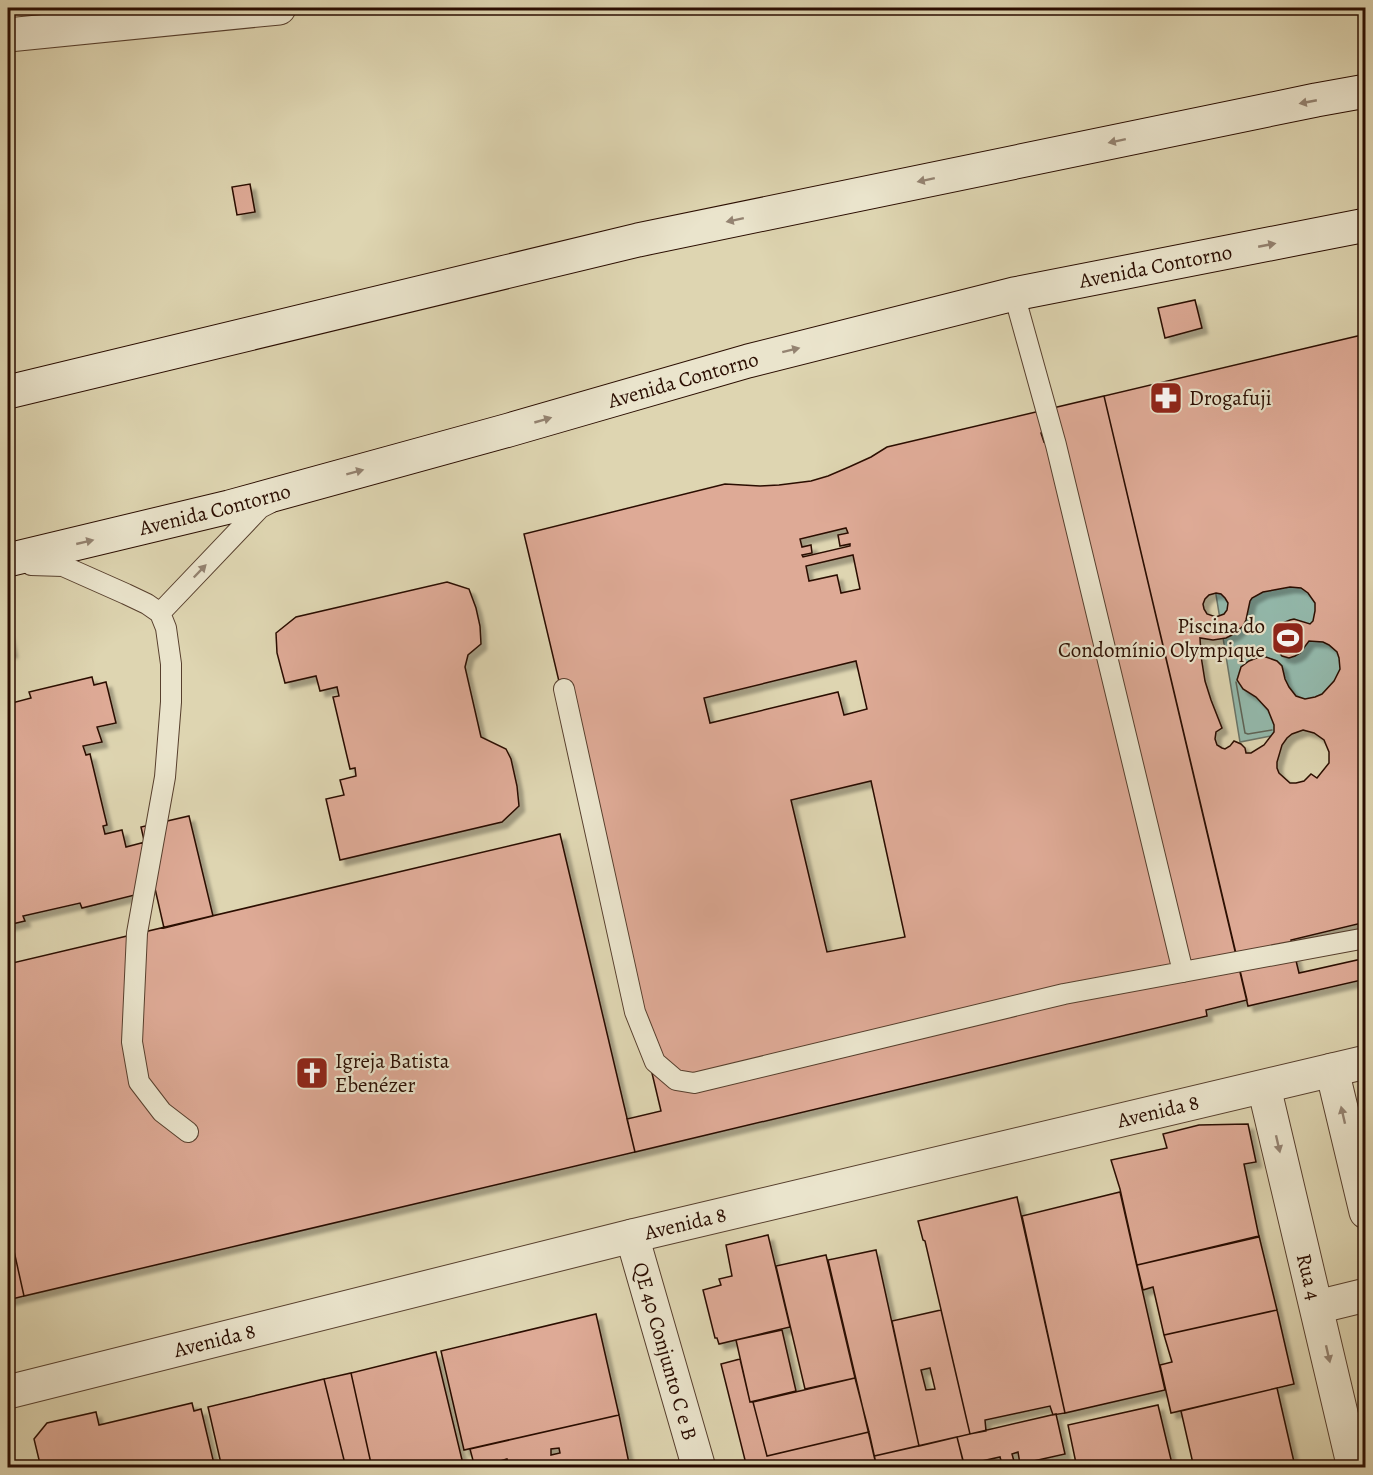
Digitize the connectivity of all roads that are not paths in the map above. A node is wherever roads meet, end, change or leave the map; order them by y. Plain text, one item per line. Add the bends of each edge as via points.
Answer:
1 (279, 8) edge
2 (8, 34) edge
3 (1365, 91) edge
4 (1365, 225) edge
5 (1014, 294) junction
6 (8, 392) edge
7 (305, 486) junction
8 (8, 562) edge
9 (160, 613) junction
10 (564, 689) dead end
11 (1365, 938) edge
12 (1183, 972) junction
13 (1365, 1062) edge
14 (1332, 1070) junction
15 (1264, 1087) junction
16 (188, 1132) dead end
17 (1365, 1212) edge
18 (632, 1236) junction
19 (1365, 1295) edge
20 (1317, 1307) junction
21 (8, 1392) edge
22 (699, 1467) edge
23 (1354, 1467) edge

1 - 2 main road
3 -> 6 main road via 638,240
5 -> 4 main road, Avenida Contorno
7 -> 5 main road, Avenida Contorno via 748,361
5 - 12 lane via 1056,445
8 -> 7 main road, Avenida Contorno
9 -> 7 lane via 260,508
8 - 9 lane via 63,566
9 - 16 lane via 171,664 171,702 165,777 136,933 132,1042 140,1082 162,1113
10 - 12 lane via 635,1012 655,1062 676,1080 694,1083 1064,994
11 - 12 lane
13 - 14 main road, Avenida 8
14 - 15 main road, Avenida 8
17 -> 14 main road
15 - 18 main road, Avenida 8
15 -> 20 main road, Rua 4
18 - 21 main road, Avenida 8
18 - 22 main road, QE 40 Conjunto C e B
19 - 20 main road
20 -> 23 main road, Rua 4

